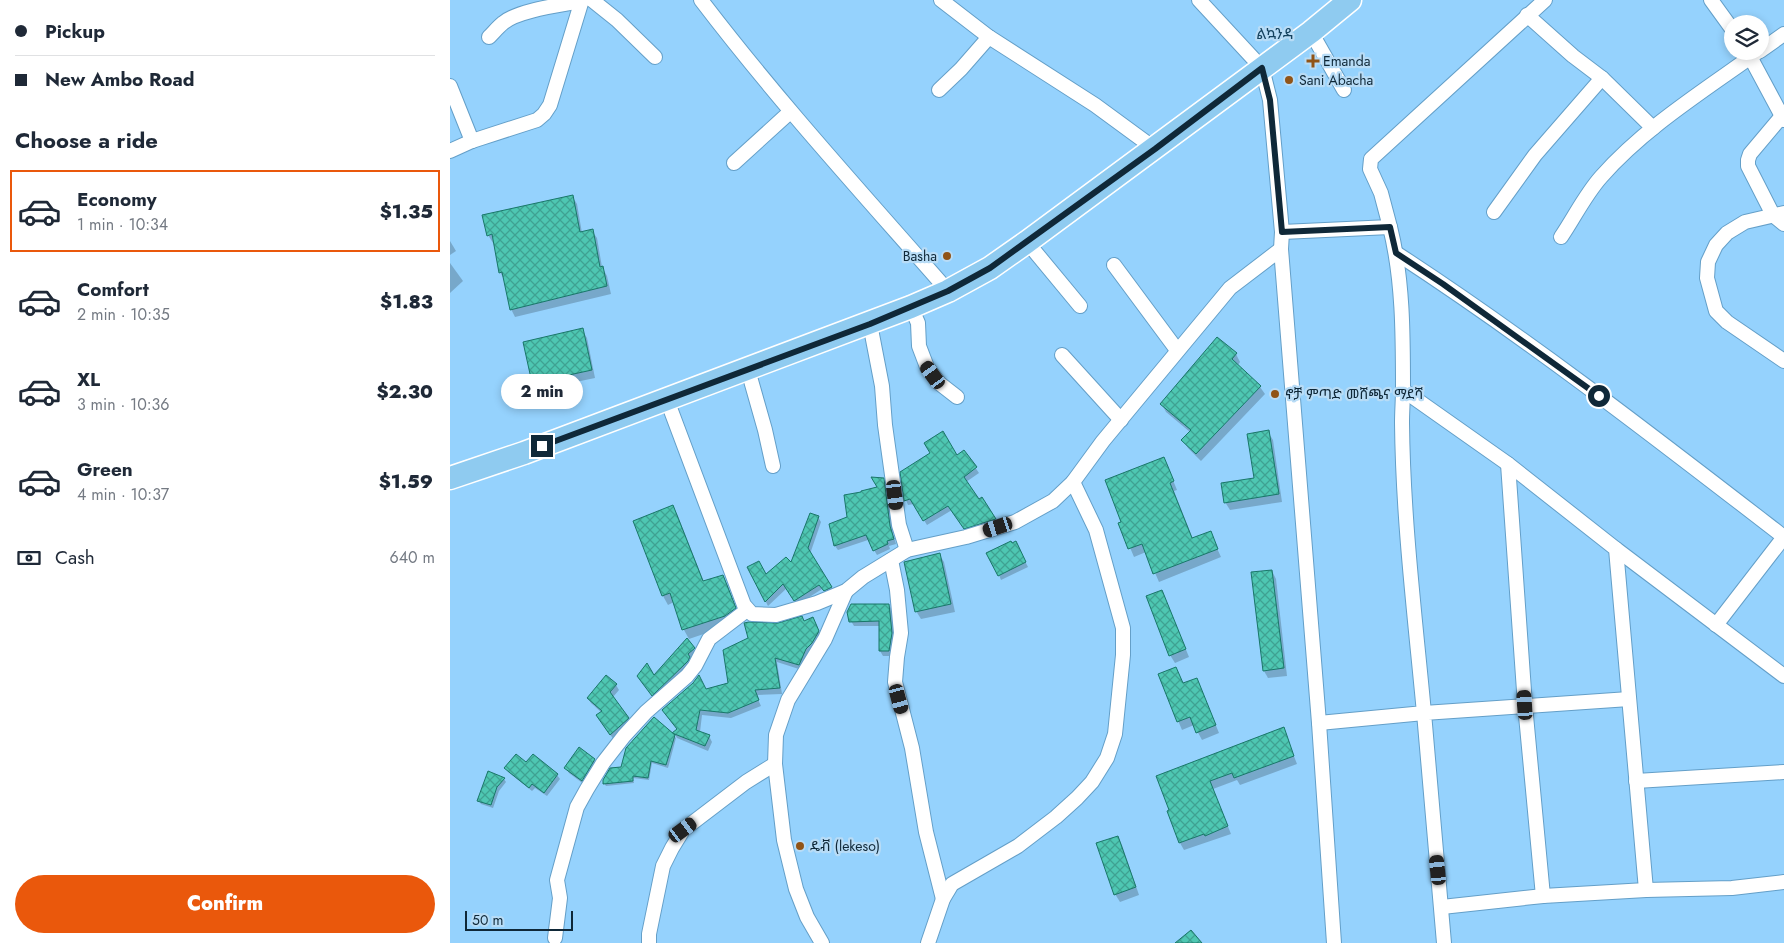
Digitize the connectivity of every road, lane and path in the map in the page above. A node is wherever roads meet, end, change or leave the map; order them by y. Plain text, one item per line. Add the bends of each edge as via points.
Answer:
1 (586, 0) edge
2 (701, 0) edge
3 (941, 0) edge
4 (1199, 0) edge
5 (1350, 0) edge
6 (1545, 0) edge
7 (1711, 0) edge
8 (1527, 16) junction
9 (1724, 18) edge
10 (1311, 32) junction
11 (1784, 34) edge
12 (489, 37) dead end
13 (990, 37) junction
14 (1769, 44) edge
15 (655, 57) dead end
16 (1745, 60) edge
17 (1757, 60) edge
18 (1262, 68) junction
19 (1602, 78) junction
20 (450, 86) edge
21 (939, 90) dead end
22 (1344, 90) dead end
23 (790, 112) junction
24 (1783, 118) edge
25 (1653, 128) junction
26 (472, 141) junction
27 (1155, 149) junction
28 (450, 151) edge
29 (734, 163) dead end
30 (1494, 212) dead end
31 (1779, 214) edge
32 (1784, 224) edge
33 (1390, 227) junction
34 (1282, 232) junction
35 (1561, 237) dead end
36 (1026, 242) junction
37 (1281, 250) junction
38 (1396, 253) junction
39 (1114, 265) dead end
40 (948, 291) junction
41 (1080, 306) dead end
42 (911, 307) junction
43 (870, 324) junction
44 (1177, 350) junction
45 (1062, 355) dead end
46 (1784, 361) edge
47 (748, 370) junction
48 (1403, 390) junction
49 (958, 397) dead end
50 (666, 400) junction
51 (1121, 420) junction
52 (1508, 464) junction
53 (773, 466) dead end
54 (450, 478) edge
55 (1073, 482) junction
56 (1784, 537) edge
57 (1616, 549) junction
58 (907, 550) junction
59 (892, 560) junction
60 (846, 591) junction
61 (747, 610) junction
62 (1716, 625) junction
63 (1784, 676) edge
64 (1629, 699) junction
65 (1525, 705) junction
66 (1424, 713) junction
67 (1319, 723) junction
68 (775, 764) junction
69 (1784, 772) edge
70 (1636, 781) junction
71 (1784, 882) edge
72 (1646, 890) junction
73 (1543, 896) junction
74 (943, 899) junction
75 (1442, 907) junction
76 (555, 938) dead end
77 (652, 940) edge
78 (822, 943) edge
79 (928, 943) edge
80 (1334, 943) edge
81 (1444, 943) edge

1 - 12 street via 511,18
1 - 15 street via 617,20
1 - 26 street via 544,114 525,124
2 - 23 street
3 - 13 street
4 - 18 street
5 - 10 main road
6 - 8 street
7 - 9 street
8 - 19 street
8 - 33 street via 1371,159 1370,169 1387,210
10 - 18 main road
10 - 22 street
11 - 14 street
13 - 21 street
13 - 27 street via 1095,105
16 - 25 street
17 - 24 street
18 - 27 main road
18 - 34 street via 1270,100
19 - 25 street
19 - 30 street via 1535,155
20 - 26 street
23 - 29 street
23 - 40 street
24 - 31 street via 1748,160 1748,166
25 - 35 street via 1600,178
26 - 28 street
27 - 36 main road
31 - 32 street
31 - 46 street via 1745,222 1727,233 1716,245 1708,262 1707,278 1716,311
33 - 34 street
33 - 38 street
34 - 37 street
36 - 40 main road via 990,268
36 - 41 street
37 - 44 street via 1230,288
37 - 67 street
38 - 48 street
38 - 56 street via 1584,384
39 - 44 street
40 - 42 main road
42 - 43 main road
42 - 49 street via 918,323 920,346 927,367 939,383
43 - 47 main road
43 - 58 street via 882,386 899,525
44 - 51 street
45 - 51 street
47 - 50 main road
47 - 53 street
48 - 52 street
48 - 66 street via 1409,554
50 - 54 main road
50 - 61 street
51 - 55 street
52 - 57 street
52 - 65 street
55 - 58 street via 1053,501 1015,522
55 - 74 street via 1096,530 1122,628 1123,655 1115,734 1107,758 1077,798 1018,846 952,884
56 - 62 street
57 - 62 street
57 - 64 street
58 - 59 street
59 - 60 street
59 - 74 street via 901,633 895,682
60 - 61 street via 776,615 752,614
60 - 68 street via 825,638 788,700 776,735
61 - 76 street via 709,639 691,671 624,736 587,788 577,808 558,880 560,898
62 - 63 street
64 - 65 street
64 - 70 street
65 - 66 street
65 - 73 street
66 - 67 street
66 - 75 street
67 - 80 street
68 - 77 street via 683,830 663,866
68 - 78 street via 784,840 796,888 807,918
69 - 70 street
70 - 72 street
71 - 72 street via 1732,888
72 - 73 street
73 - 75 street
74 - 79 street
75 - 81 street

